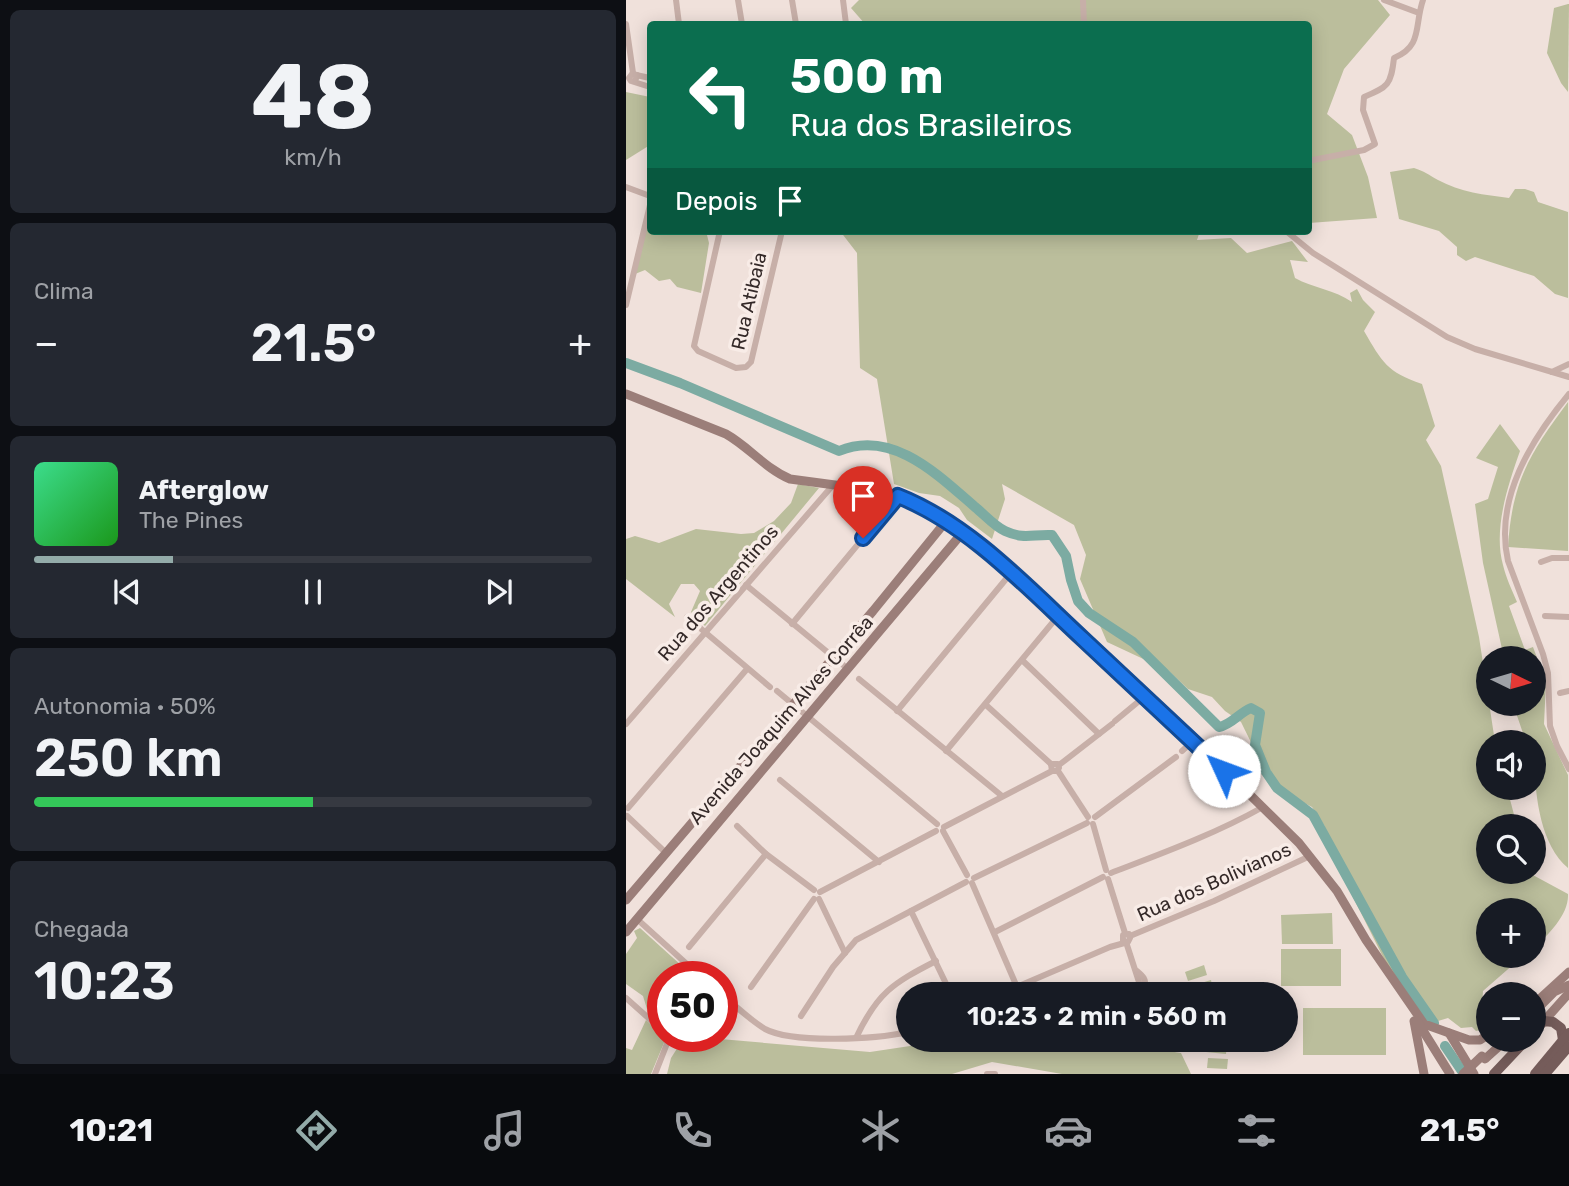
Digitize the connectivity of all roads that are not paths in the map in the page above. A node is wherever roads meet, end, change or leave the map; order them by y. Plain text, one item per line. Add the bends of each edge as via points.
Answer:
1 (676, 0) edge
2 (738, 0) edge
3 (792, 0) edge
4 (843, 0) edge
5 (1083, 0) edge
6 (1384, 0) edge
7 (1423, 0) edge
8 (1419, 13) junction
9 (679, 21) edge
10 (742, 21) edge
11 (796, 21) edge
12 (846, 21) edge
13 (1084, 21) edge
14 (626, 24) edge
15 (631, 77) edge
16 (647, 85) edge
17 (1312, 160) edge
18 (626, 187) edge
19 (647, 195) edge
20 (647, 218) edge
21 (718, 235) edge
22 (781, 235) edge
23 (1291, 235) edge
24 (626, 305) edge
25 (1569, 364) edge
26 (1552, 372) junction
27 (1569, 377) edge
28 (626, 394) edge
29 (1569, 394) edge
30 (834, 484) junction
31 (898, 496) junction
32 (947, 520) junction
33 (963, 532) junction
34 (1569, 558) edge
35 (1541, 562) dead end
36 (1010, 573) junction
37 (746, 586) junction
38 (1058, 616) junction
39 (687, 617) dead end
40 (1545, 617) dead end
41 (1569, 617) edge
42 (792, 624) junction
43 (704, 632) junction
44 (833, 658) junction
45 (1022, 660) junction
46 (848, 669) junction
47 (747, 670) junction
48 (859, 679) dead end
49 (1569, 691) edge
50 (1560, 693) dead end
51 (1144, 697) junction
52 (793, 705) junction
53 (986, 705) junction
54 (897, 711) junction
55 (809, 717) junction
56 (626, 724) edge
57 (1099, 734) junction
58 (1193, 741) junction
59 (1569, 748) edge
60 (946, 751) junction
61 (1182, 751) dead end
62 (1560, 754) junction
63 (1176, 757) dead end
64 (1055, 768) junction
65 (1569, 769) edge
66 (780, 780) dead end
67 (1002, 796) junction
68 (708, 806) junction
69 (1263, 807) junction
70 (627, 812) edge
71 (718, 820) junction
72 (1091, 820) junction
73 (737, 826) dead end
74 (940, 828) junction
75 (666, 853) junction
76 (766, 854) junction
77 (1310, 856) junction
78 (683, 862) junction
79 (879, 862) junction
80 (1107, 875) junction
81 (970, 880) junction
82 (817, 895) junction
83 (626, 900) edge
84 (911, 911) junction
85 (637, 919) junction
86 (626, 932) edge
87 (995, 932) junction
88 (1126, 938) junction
89 (689, 947) dead end
90 (845, 953) junction
91 (683, 961) edge
92 (936, 961) junction
93 (1136, 970) dead end
94 (1569, 972) edge
95 (946, 982) edge
96 (1015, 982) edge
97 (1028, 982) edge
98 (1569, 985) edge
99 (751, 987) dead end
100 (1546, 993) edge
101 (1569, 993) edge
102 (626, 998) edge
103 (1546, 1000) edge
104 (1407, 1001) junction
105 (738, 1008) edge
106 (801, 1016) dead end
107 (1414, 1016) junction
108 (647, 1017) edge
109 (1546, 1019) edge
110 (1546, 1021) edge
111 (1448, 1031) junction
112 (896, 1033) edge
113 (856, 1038) junction
114 (1476, 1040) edge
115 (1567, 1040) edge
116 (663, 1052) edge
117 (1487, 1052) edge
118 (1490, 1052) edge
119 (1515, 1052) edge
120 (1483, 1057) junction
121 (1443, 1064) junction
122 (655, 1074) edge
123 (1424, 1074) edge
124 (1450, 1074) edge
125 (1463, 1074) edge
126 (1472, 1074) edge
127 (1494, 1074) edge
128 (1535, 1074) edge
129 (1545, 1074) edge

1 - 9 street
2 - 10 street
3 - 11 street
4 - 12 street
5 - 13 street
6 - 8 street
7 - 8 street
8 - 17 street via 1410,50 1394,58 1390,82 1364,97 1363,110 1375,144
14 - 15 street
15 - 16 street
18 - 19 street
20 - 24 street
21 - 22 street, Rua Atibaia via 694,346 736,368 751,362
23 - 26 street via 1447,337
25 - 26 street
26 - 27 street
28 - 30 main road via 726,433 779,474
29 - 62 street via 1546,421 1519,468 1505,535 1508,561 1548,673 1550,726
30 - 31 main road
30 - 37 street, Rua dos Argentinos
31 - 32 main road
31 - 42 street
32 - 33 main road
32 - 44 main road, Avenida Joaquim Alves Corrêa
33 - 36 main road
33 - 46 main road, Avenida Joaquim Alves Corrêa
34 - 35 street
36 - 38 main road
36 - 54 street
37 - 42 street
37 - 43 street, Rua dos Argentinos
38 - 45 street
38 - 51 main road
39 - 43 street
40 - 41 street
42 - 44 street
43 - 47 street
43 - 56 street, Rua dos Argentinos
44 - 46 street
44 - 52 main road, Avenida Joaquim Alves Corrêa
45 - 53 street
45 - 57 street
46 - 55 main road, Avenida Joaquim Alves Corrêa
47 - 52 street
47 - 70 street
48 - 54 street
49 - 50 street
51 - 57 street
51 - 58 main road
52 - 55 street
52 - 68 main road, Avenida Joaquim Alves Corrêa
53 - 60 street
53 - 64 street
54 - 60 street
55 - 71 main road, Avenida Joaquim Alves Corrêa
55 - 74 street
57 - 64 street
58 - 61 street
58 - 69 main road
59 - 62 street
60 - 67 street
62 - 65 street
63 - 72 street
64 - 67 street
64 - 72 street
66 - 79 street
67 - 74 street
68 - 71 main road via 718,807
68 - 75 main road, Avenida Joaquim Alves Corrêa
69 - 77 main road
69 - 80 street
70 - 75 street
71 - 78 main road, Avenida Joaquim Alves Corrêa
72 - 80 street
72 - 81 street
73 - 76 street
74 - 79 street
74 - 81 street
75 - 78 main road
75 - 83 main road, Avenida Joaquim Alves Corrêa
76 - 82 street
76 - 89 street
77 - 88 street, Rua dos Bolivianos
77 - 104 main road
78 - 85 main road, Avenida Joaquim Alves Corrêa
79 - 82 street
80 - 87 street
80 - 88 street
81 - 84 street
81 - 87 street
82 - 90 street
82 - 99 street
84 - 90 street via 856,940
84 - 92 street
85 - 86 main road, Avenida Joaquim Alves Corrêa
85 - 91 street
87 - 96 street
88 - 93 street
88 - 97 street, Rua dos Bolivianos
90 - 106 street
92 - 95 street
92 - 113 street via 885,991
94 - 100 main road
98 - 103 main road
101 - 109 main road
102 - 108 street
104 - 107 main road
104 - 111 main road via 1424,1024
105 - 113 street via 775,1033
107 - 121 main road
107 - 123 main road
110 - 115 main road via 1557,1024
111 - 114 main road
111 - 121 main road via 1436,1044
111 - 126 main road
112 - 113 street
115 - 128 main road
115 - 129 main road
116 - 122 street
117 - 120 main road
118 - 120 main road
119 - 127 main road
120 - 125 main road, bridge
120 - 126 main road, bridge
121 - 124 main road

